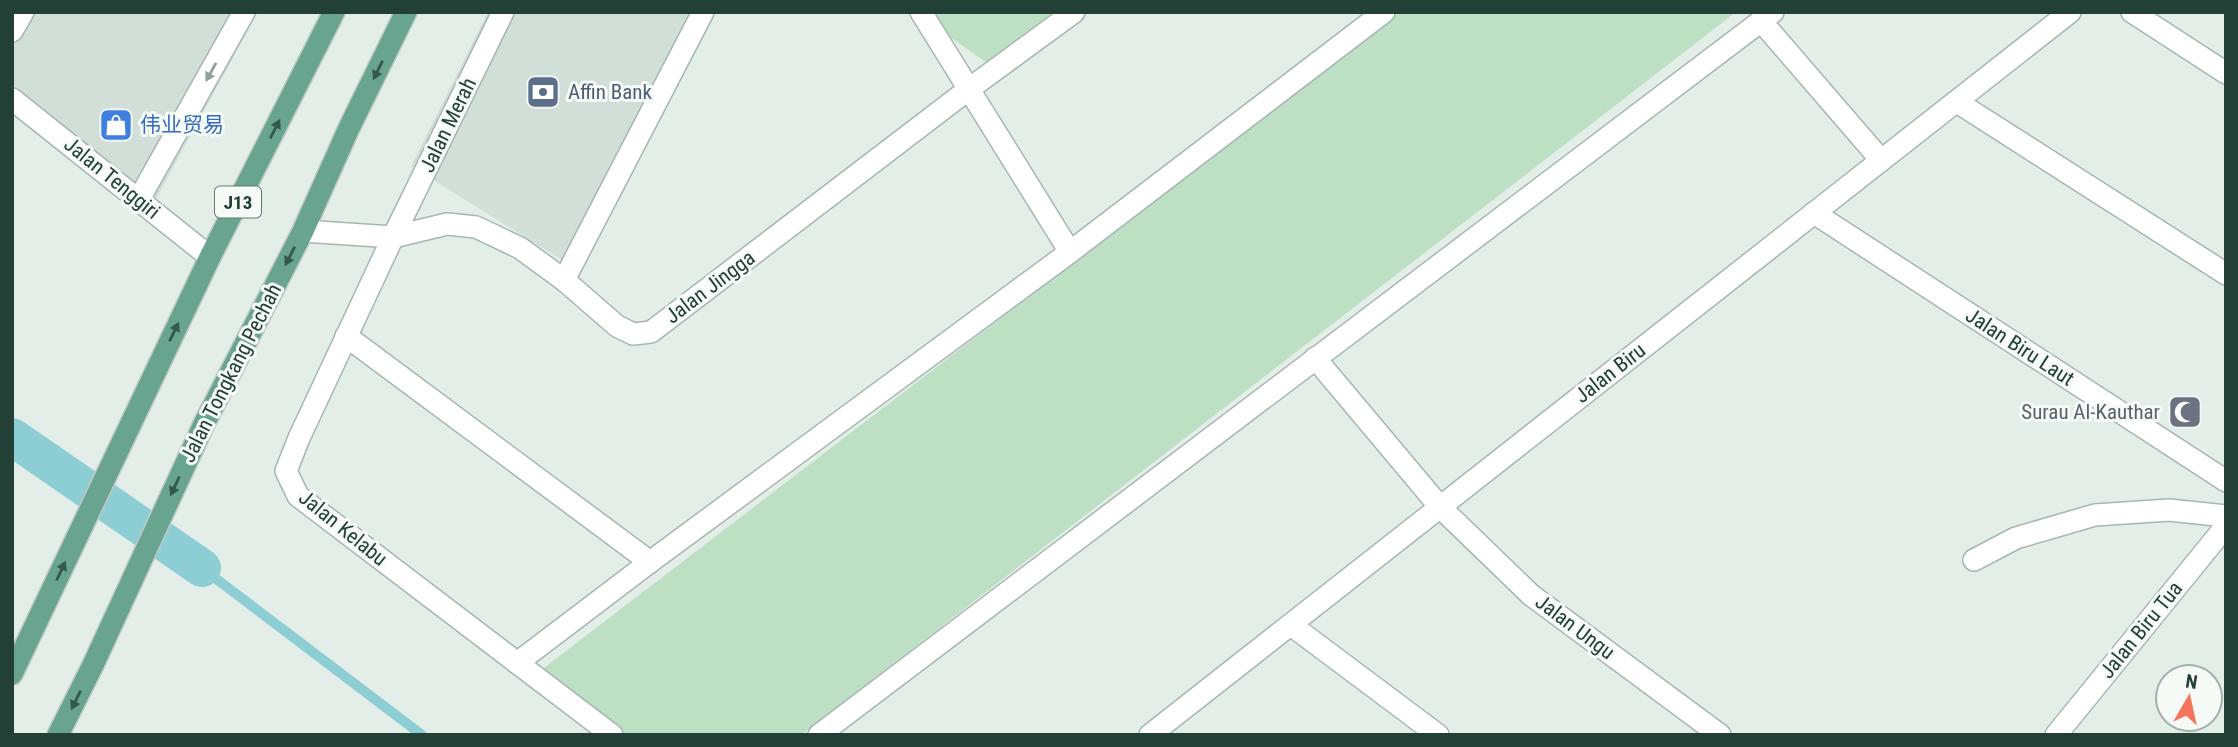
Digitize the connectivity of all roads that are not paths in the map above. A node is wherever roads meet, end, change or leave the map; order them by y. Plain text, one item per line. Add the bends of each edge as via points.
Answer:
1 (23, 12) edge
2 (244, 12) edge
3 (334, 12) edge
4 (406, 12) edge
5 (503, 12) edge
6 (703, 12) edge
7 (921, 12) edge
8 (1074, 12) edge
9 (1384, 12) edge
10 (2070, 12) edge
11 (2132, 12) edge
12 (1767, 17) edge
13 (12, 31) edge
14 (2226, 74) edge
15 (969, 89) junction
16 (12, 99) edge
17 (1956, 102) junction
18 (1881, 160) junction
19 (139, 200) junction
20 (1814, 213) junction
21 (303, 231) junction
22 (393, 237) junction
23 (1070, 252) junction
24 (210, 257) junction
25 (2226, 274) edge
26 (564, 280) junction
27 (346, 336) junction
28 (1315, 358) junction
29 (2226, 481) edge
30 (1440, 507) junction
31 (2226, 516) edge
32 (2226, 526) edge
33 (1974, 560) dead end
34 (650, 562) junction
35 (1291, 625) junction
36 (517, 663) junction
37 (12, 674) edge
38 (58, 735) edge
39 (612, 735) edge
40 (820, 735) edge
41 (1150, 735) edge
42 (1438, 735) edge
43 (1720, 735) edge
44 (2056, 735) edge

1 - 13 street
2 -> 19 street
24 -> 3 main road, J13
4 -> 21 main road, Jalan Tongkang Pechah
5 - 22 street, Jalan Merah
6 - 26 street
7 - 15 street
8 - 15 street, Jalan Jingga
9 - 23 street
10 - 17 street, Jalan Biru
11 - 14 street
12 - 18 street
12 - 28 street
15 - 23 street
15 - 26 street, Jalan Jingga via 650,332 633,334 617,326
16 - 19 street, Jalan Tenggiri
17 - 18 street, Jalan Biru
17 - 25 street
18 - 20 street, Jalan Biru
19 - 24 street, Jalan Tenggiri
20 - 29 street, Jalan Biru Laut
20 - 30 street, Jalan Biru
21 - 22 street, Jalan Jingga
21 -> 38 main road, Jalan Tongkang Pechah via 204,424
22 - 26 street, Jalan Jingga via 447,224 476,227 520,248
22 - 27 street, Jalan Kelabu
23 - 34 street
37 -> 24 main road, J13
27 - 34 street
27 - 36 street, Jalan Kelabu via 286,471 298,496
28 - 30 street, Jalan Ungu
28 - 40 street
30 - 35 street, Jalan Biru
30 - 43 street, Jalan Ungu via 1531,595
31 - 33 street via 2169,510 2095,516 2016,538
32 - 44 street, Jalan Biru Tua
34 - 36 street
35 - 41 street, Jalan Biru
35 - 42 street
36 - 39 street, Jalan Kelabu

